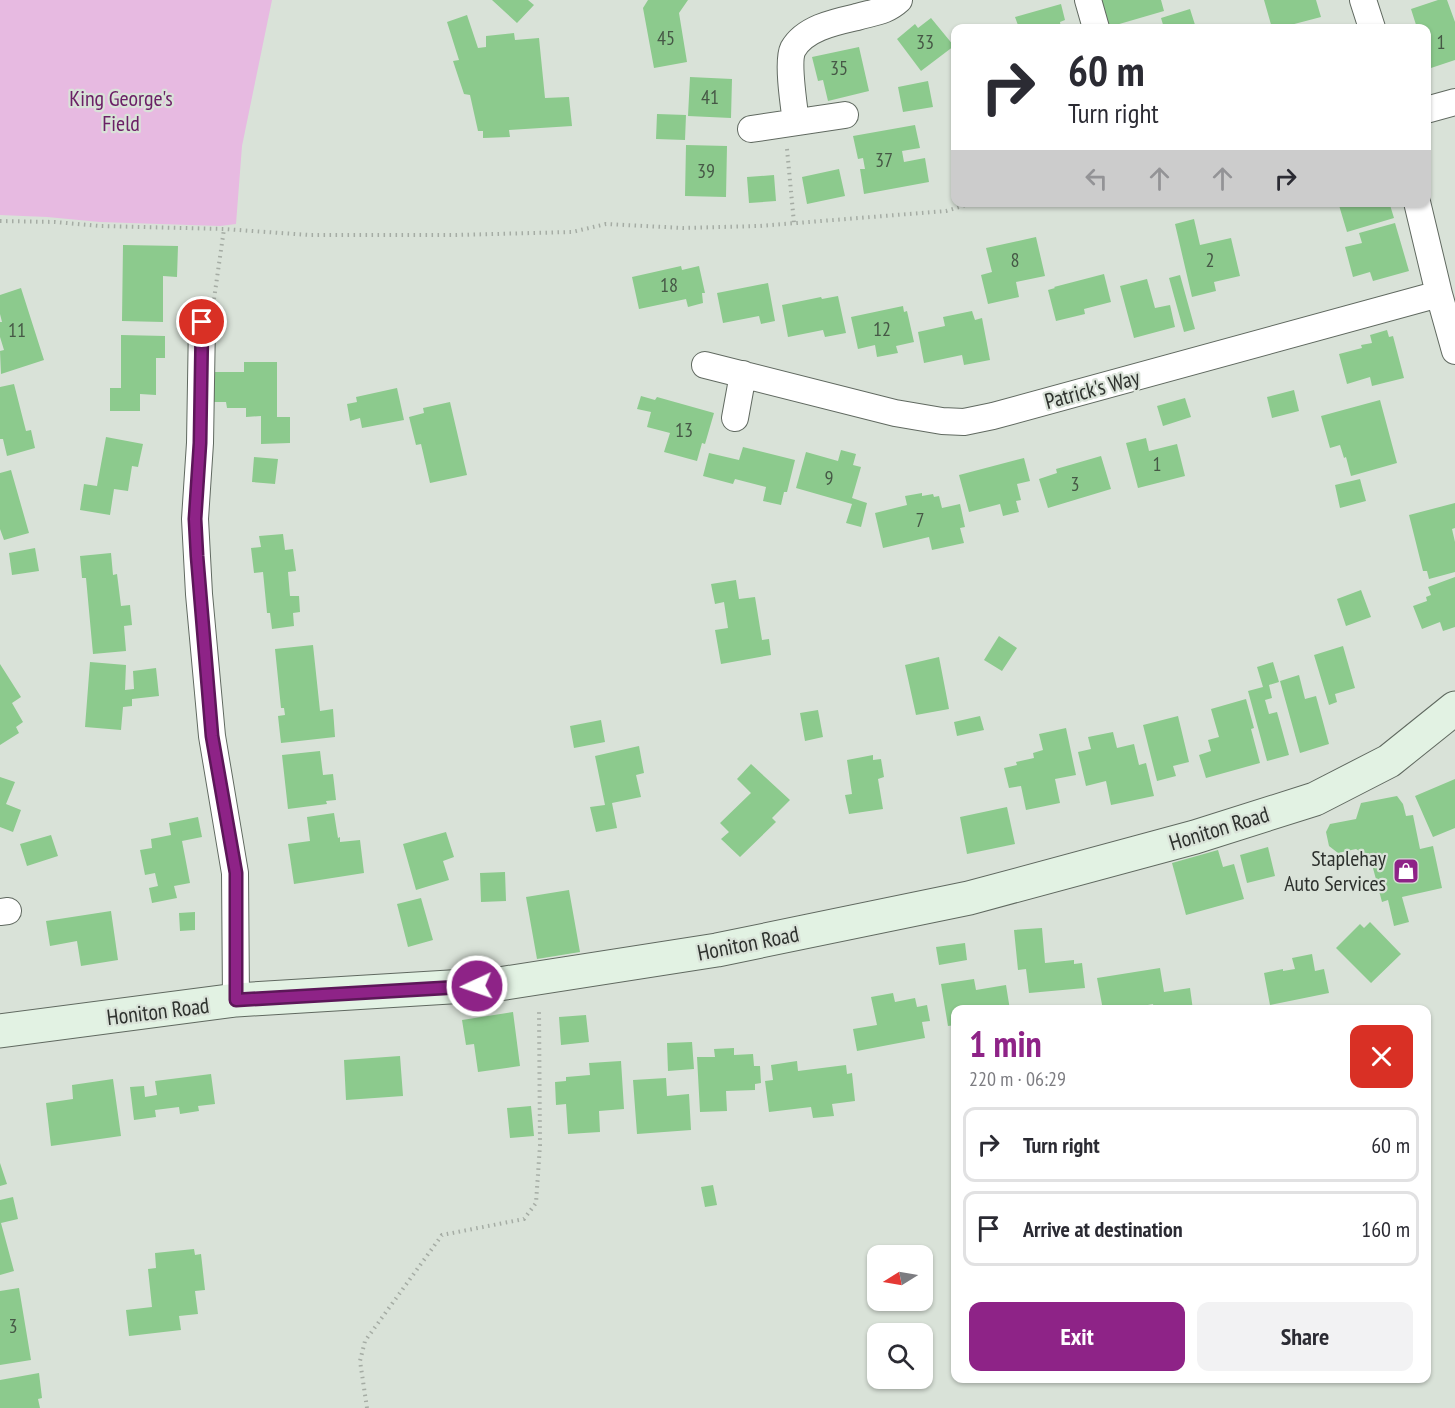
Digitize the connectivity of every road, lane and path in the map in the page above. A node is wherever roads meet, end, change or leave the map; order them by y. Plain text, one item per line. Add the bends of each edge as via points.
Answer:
1 (899, 0) edge
2 (1088, 0) edge
3 (1363, 0) edge
4 (1095, 24) edge
5 (1370, 24) edge
6 (1455, 102) edge
7 (1431, 109) edge
8 (845, 115) dead end
9 (790, 123) junction
10 (751, 129) dead end
11 (961, 207) edge
12 (1418, 207) edge
13 (0, 221) edge
14 (794, 223) junction
15 (224, 229) junction
16 (1439, 294) junction
17 (202, 322) joint
18 (1455, 351) edge
19 (705, 365) dead end
20 (743, 374) junction
21 (735, 418) dead end
22 (1455, 708) edge
23 (538, 978) junction
24 (236, 1000) junction
25 (0, 1031) edge
26 (367, 1408) edge

1 - 9 street via 889,9 819,28 804,36 792,51
2 - 4 street
3 - 5 street
6 - 7 street
8 - 9 street
9 - 10 street
9 - 14 path
11 - 14 path via 946,212
12 - 16 street
13 - 15 path
14 - 15 path via 683,228 606,224 572,232 456,235 309,235
15 - 17 path via 213,308
16 - 18 street
16 - 20 street, Patrick's Way via 964,422 895,413
17 - 24 street via 196,529 199,594 212,736 236,873
19 - 20 street, Patrick's Way
20 - 21 street
22 - 23 street, Honiton Road via 1389,761 1351,782 1315,799 1195,837 969,898 717,950
23 - 24 street, Honiton Road via 499,984
23 - 26 path via 541,1090 536,1203 524,1219 442,1235 365,1341 360,1361
24 - 25 street, Honiton Road

